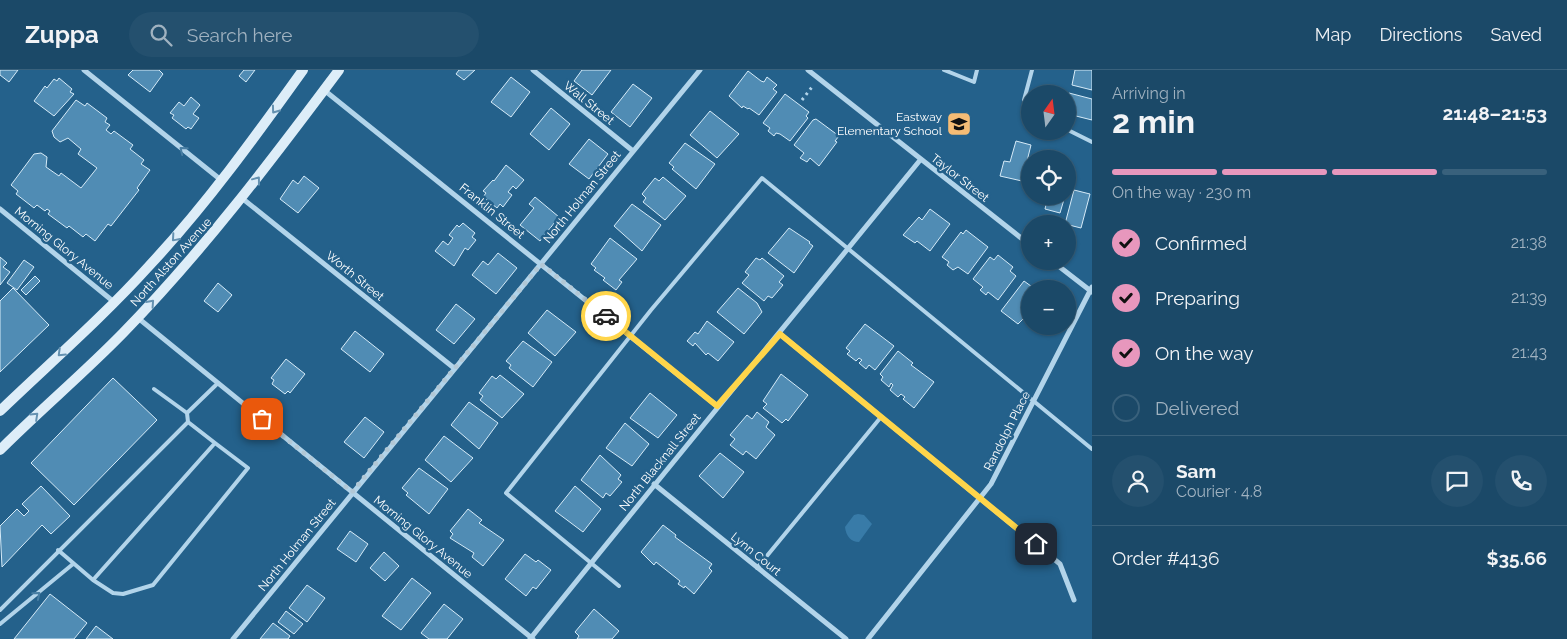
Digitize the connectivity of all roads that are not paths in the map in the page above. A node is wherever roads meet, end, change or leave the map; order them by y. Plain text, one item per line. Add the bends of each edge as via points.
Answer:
1 (84, 70) edge
2 (302, 70) edge
3 (339, 70) edge
4 (533, 70) edge
5 (700, 70) edge
6 (808, 70) edge
7 (944, 70) edge
8 (977, 70) edge
9 (1032, 70) edge
10 (1028, 85) edge
11 (324, 90) junction
12 (1076, 134) edge
13 (1092, 142) edge
14 (633, 151) junction
15 (921, 159) junction
16 (222, 180) junction
17 (243, 198) junction
18 (0, 209) edge
19 (1021, 238) edge
20 (848, 249) junction
21 (541, 264) junction
22 (1064, 270) edge
23 (1092, 290) edge
24 (114, 302) junction
25 (138, 318) junction
26 (780, 334) junction
27 (630, 336) junction
28 (454, 368) junction
29 (218, 382) junction
30 (154, 389) dead end
31 (1034, 402) junction
32 (717, 406) junction
33 (0, 411) edge
34 (187, 413) junction
35 (881, 417) junction
36 (188, 422) junction
37 (215, 443) junction
38 (1092, 449) edge
39 (0, 450) edge
40 (654, 484) junction
41 (352, 492) junction
42 (980, 499) junction
43 (58, 550) junction
44 (73, 564) junction
45 (591, 564) junction
46 (757, 568) junction
47 (93, 580) junction
48 (619, 586) dead end
49 (1074, 600) dead end
50 (0, 610) edge
51 (0, 624) edge
52 (531, 638) edge
53 (233, 639) edge
54 (846, 639) edge
55 (868, 639) edge

16 -> 1 street
2 -> 16 main road, North Alston Avenue
3 - 11 main road, North Alston Avenue
4 - 14 street, Wall Street
5 - 14 street, North Holman Street
6 - 15 street, Taylor Street
7 - 8 lane via 974,82
9 - 10 lane
17 -> 11 main road, North Alston Avenue
11 - 21 street, Franklin Street
12 - 13 lane
14 - 21 street, North Holman Street
15 - 19 street, Taylor Street
15 - 20 street, North Blacknall Street
16 -> 24 main road, North Alston Avenue via 167,247
25 -> 17 main road, North Alston Avenue
17 - 28 street, Worth Street
18 - 24 street, Morning Glory Avenue
20 - 26 street, North Blacknall Street
20 - 27 lane via 762,178
20 - 31 lane
21 - 27 street, Franklin Street
21 - 28 street, North Holman Street
22 - 23 street
23 - 31 street, Randolph Place
24 -> 33 main road, North Alston Avenue
25 - 29 street, Morning Glory Avenue
39 -> 25 main road, North Alston Avenue
26 - 32 street, North Blacknall Street
26 - 35 street
27 - 32 street, Franklin Street
27 - 45 lane via 506,493
28 - 41 street, North Holman Street
29 - 34 lane
29 - 41 street, Morning Glory Avenue
30 - 34 lane
31 - 38 lane
31 - 42 street, Randolph Place via 992,484
32 - 40 street, North Blacknall Street
34 - 36 lane
35 - 42 street
35 - 46 lane
36 - 37 lane
36 - 43 lane
37 - 47 lane
37 - 47 lane via 248,468 153,585 123,594 113,593
40 - 45 street, North Blacknall Street
40 - 46 street, Lynn Court
41 - 52 street, Morning Glory Avenue
41 - 53 street, North Holman Street
42 - 49 street via 1060,564
42 - 55 street, Randolph Place
43 - 44 lane
43 - 50 lane
44 - 47 lane
51 -> 44 lane
45 - 48 lane
45 - 52 street, North Blacknall Street
46 - 54 street, Lynn Court

